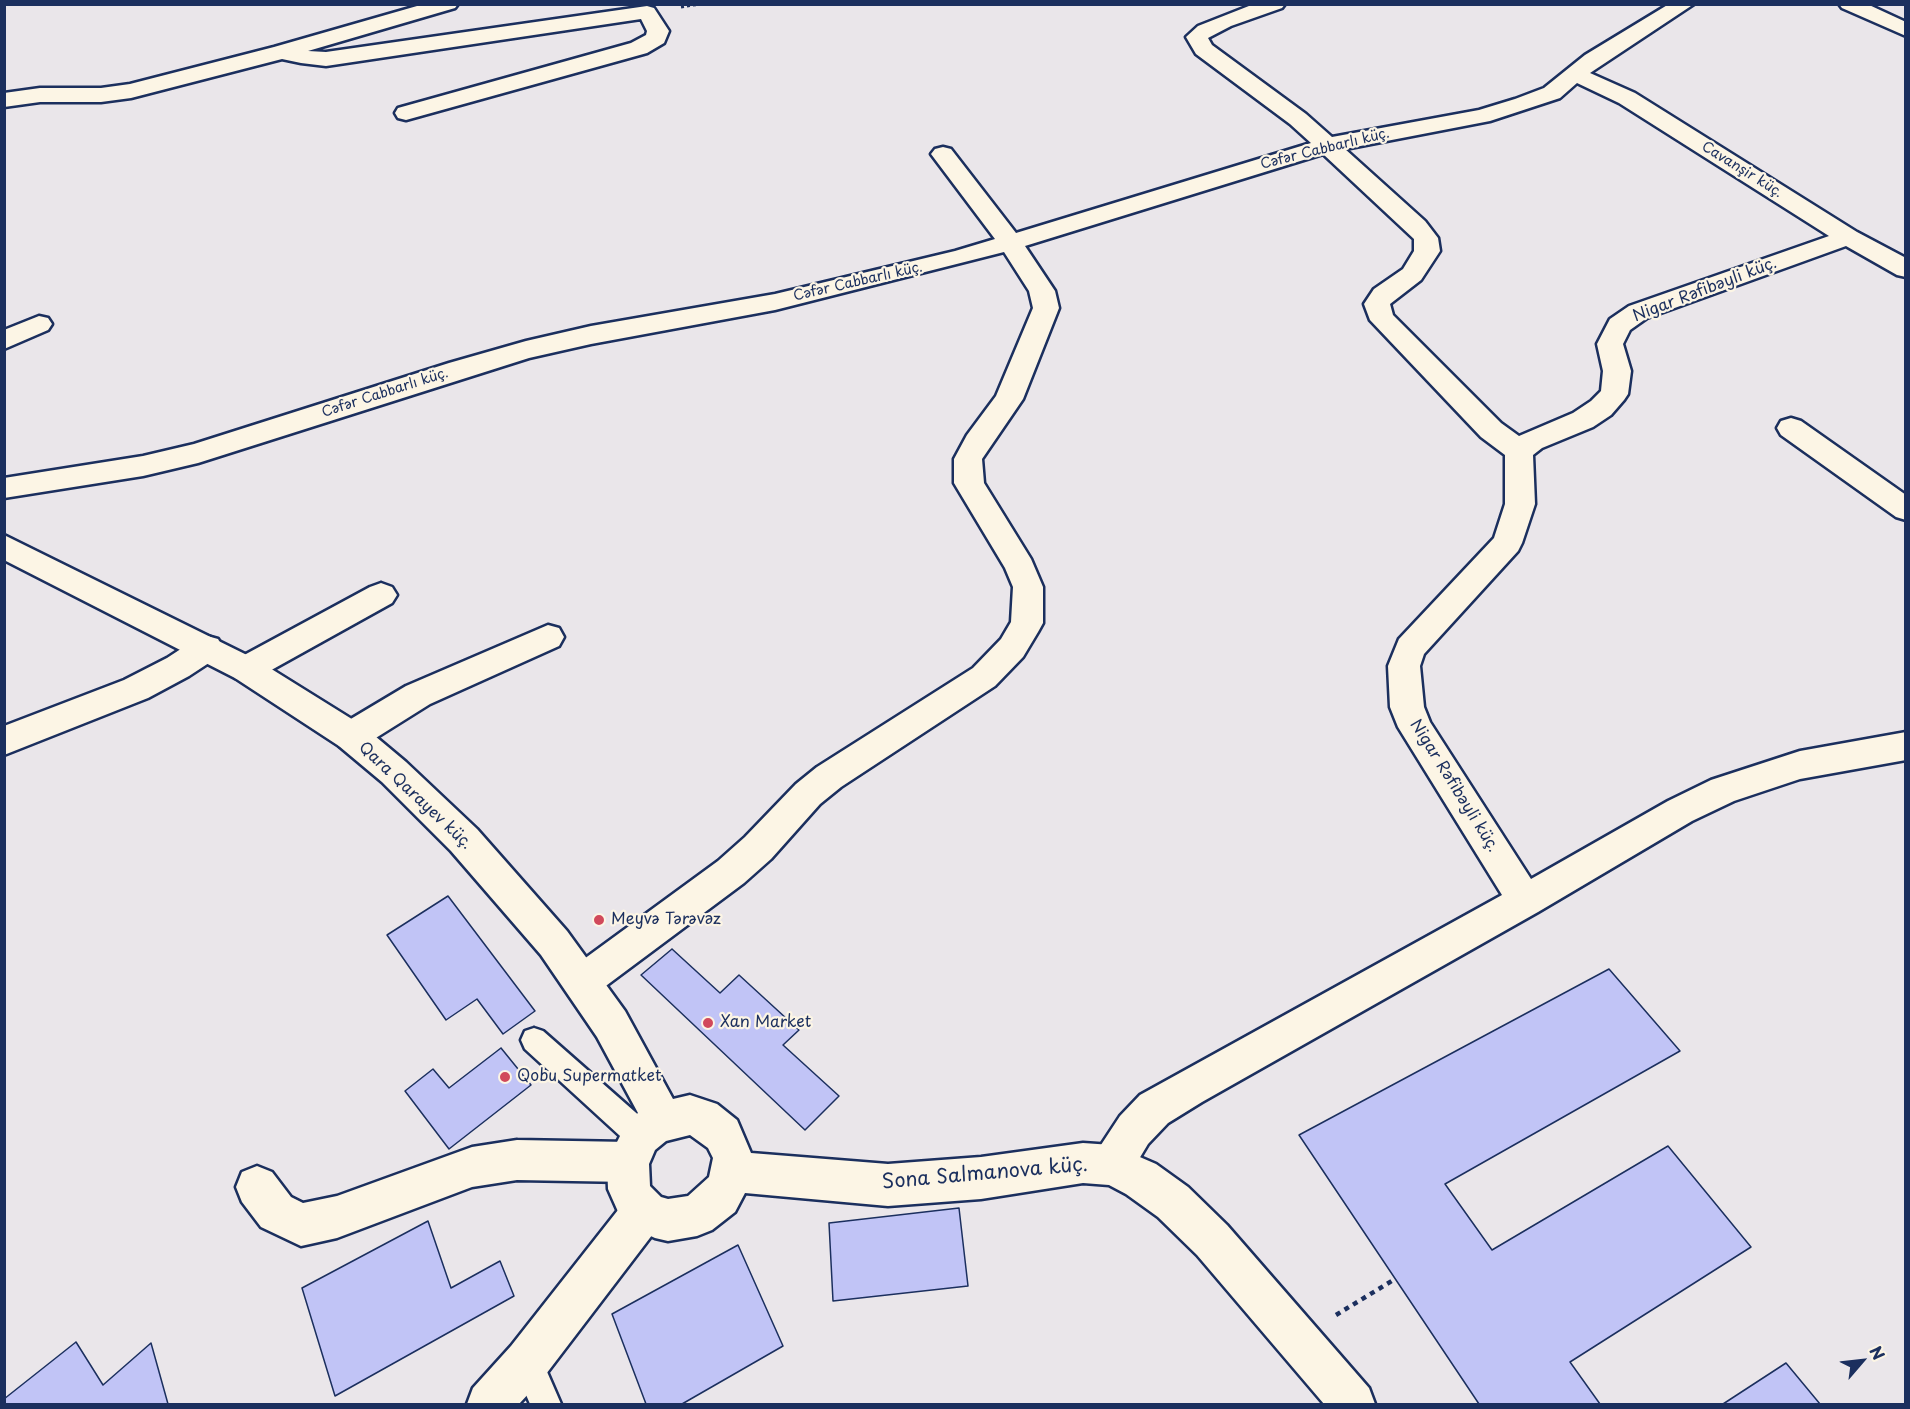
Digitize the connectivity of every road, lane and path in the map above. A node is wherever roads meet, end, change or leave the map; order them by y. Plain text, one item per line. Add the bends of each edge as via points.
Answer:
1 (448, 4) edge
2 (1275, 4) edge
3 (1683, 4) edge
4 (1849, 4) edge
5 (1905, 30) edge
6 (282, 52) junction
7 (1577, 75) junction
8 (4, 100) edge
9 (406, 113) dead end
10 (1328, 146) junction
11 (943, 154) dead end
12 (1848, 237) junction
13 (1011, 243) junction
14 (1905, 269) edge
15 (39, 324) dead end
16 (4, 341) edge
17 (1791, 428) dead end
18 (1519, 452) junction
19 (4, 488) edge
20 (1905, 510) edge
21 (4, 546) edge
22 (381, 595) dead end
23 (548, 637) dead end
24 (207, 648) junction
25 (246, 669) junction
26 (351, 736) junction
27 (4, 741) edge
28 (1905, 746) edge
29 (1525, 901) junction
30 (582, 982) junction
31 (534, 1040) dead end
32 (644, 1139) junction
33 (1112, 1165) junction
34 (732, 1171) junction
35 (257, 1186) dead end
36 (644, 1211) junction
37 (1395, 1279) dead end
38 (1297, 1339) junction
39 (527, 1362) junction
40 (489, 1404) edge
41 (546, 1404) edge
42 (1353, 1404) edge

1 - 6 street
2 - 10 street via 1205,30 1197,37 1204,49 1266,93
3 - 7 street, Cəfər Cabbarlı küç. via 1593,60
4 - 5 street
6 - 8 street via 131,91
6 - 9 street via 326,59 647,12 658,31 656,38 639,48
7 - 10 street, Cəfər Cabbarlı küç. via 1552,93 1523,105
7 - 12 street, Cavanşir küç. via 1626,98
10 - 13 street, Cəfər Cabbarlı küç.
10 - 18 street via 1426,238 1427,251 1412,274 1377,304 1383,320 1491,430
11 - 13 street
12 - 14 street, Cavanşir küç.
12 - 18 street, Nigar Rəfibəyli küç. via 1638,312 1619,325 1610,344 1617,371 1614,394 1583,420 1532,441
13 - 19 street, Cəfər Cabbarlı küç. via 775,302 526,350 176,459
13 - 30 street via 1042,291 1046,308 1021,375 1009,399 977,442 968,459 968,471 969,483 1028,586 1027,623 1012,648 984,676 829,777 731,872
15 - 16 street
17 - 20 street
18 - 29 street, Nigar Rəfibəyli küç. via 1520,504 1507,543 1410,648 1404,666 1407,707 1414,727
21 - 24 street, Qara Qarayev küç.
22 - 25 street
23 - 26 street via 418,695
24 - 25 street, Qara Qarayev küç.
24 - 27 street via 136,688
25 - 26 street, Qara Qarayev küç.
26 - 30 street, Qara Qarayev küç. via 464,840
28 - 29 street via 1800,765 1723,790
29 - 33 street via 1155,1109 1134,1130
30 - 32 street, Qara Qarayev küç. via 611,1024
31 - 32 lane
32 - 34 street via 690,1115 714,1125 723,1134 733,1158
32 - 35 street via 472,1167 337,1217 301,1225 276,1212
32 - 36 street via 629,1189
33 - 34 street, Sona Salmanova küç. via 1083,1163 981,1178 888,1185
33 - 38 street, Sona Salmanova küç. via 1141,1179 1173,1202 1212,1240
34 - 36 street via 720,1197 697,1215 668,1220
36 - 39 street
37 - 38 path
38 - 42 street, Sona Salmanova küç.
39 - 40 street
39 - 41 lane

